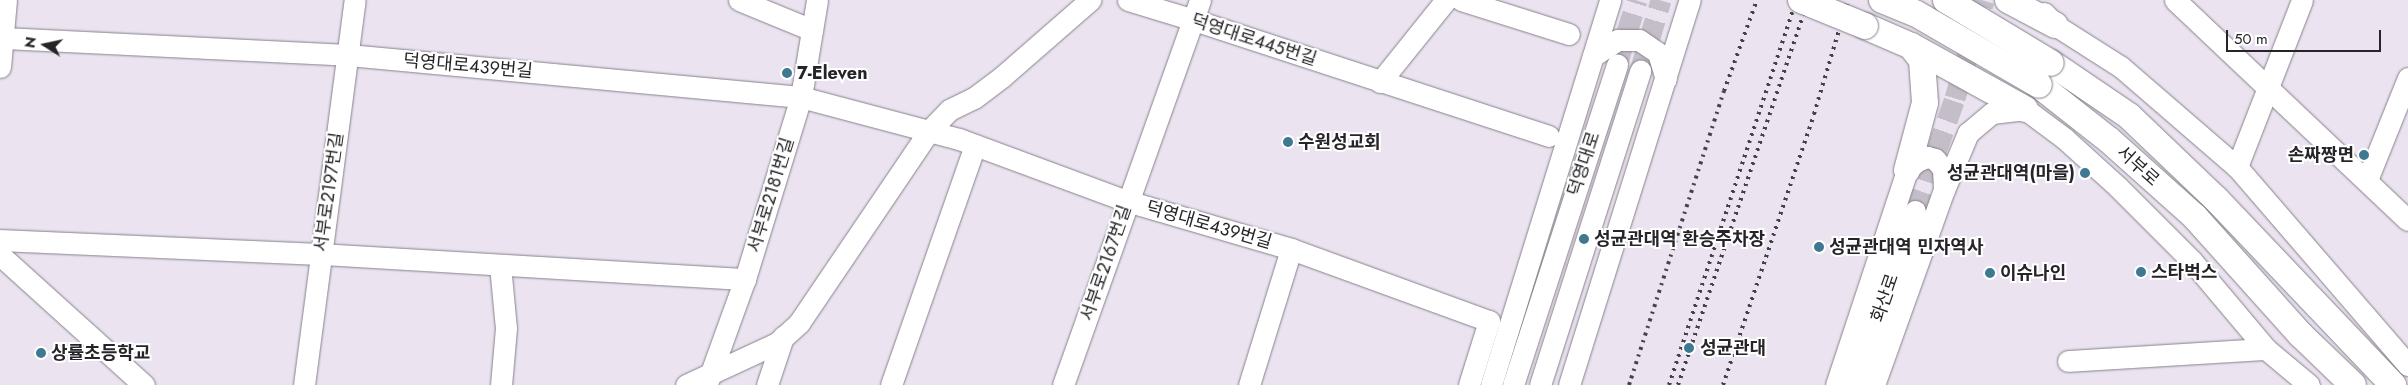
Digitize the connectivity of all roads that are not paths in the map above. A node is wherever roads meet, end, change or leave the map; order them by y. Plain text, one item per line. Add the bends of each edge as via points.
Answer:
1 (6, 0) edge
2 (355, 0) edge
3 (739, 0) edge
4 (817, 0) edge
5 (1090, 0) edge
6 (1128, 0) edge
7 (1446, 0) edge
8 (1461, 0) edge
9 (1610, 0) edge
10 (1690, 0) edge
11 (1801, 0) edge
12 (1882, 0) edge
13 (1946, 0) edge
14 (2008, 0) edge
15 (2032, 0) edge
16 (2175, 0) edge
17 (2302, 0) edge
18 (1197, 10) edge
19 (2055, 25) junction
20 (812, 30) junction
21 (1569, 34) dead end
22 (3, 38) junction
23 (1910, 46) junction
24 (348, 55) junction
25 (1593, 56) junction
26 (1618, 64) tunnel mouth
27 (0, 67) edge
28 (1640, 71) tunnel mouth
29 (2408, 78) edge
30 (1666, 79) junction
31 (1380, 82) junction
32 (2269, 87) junction
33 (801, 97) junction
34 (2024, 109) junction
35 (928, 131) junction
36 (1549, 136) dead end
37 (975, 145) junction
38 (2237, 167) junction
39 (1907, 170) junction
40 (2367, 180) junction
41 (1944, 190) junction
42 (1127, 201) junction
43 (1915, 211) tunnel mouth
44 (2408, 220) edge
45 (0, 240) edge
46 (1291, 250) junction
47 (321, 254) junction
48 (0, 255) edge
49 (500, 265) junction
50 (745, 280) junction
51 (783, 337) junction
52 (2266, 349) junction
53 (2402, 359) edge
54 (2068, 361) dead end
55 (1256, 365) junction
56 (708, 379) edge
57 (144, 385) edge
58 (304, 385) edge
59 (501, 385) edge
60 (686, 385) edge
61 (767, 385) edge
62 (891, 385) edge
63 (1063, 385) edge
64 (1250, 385) edge
65 (1268, 385) edge
66 (1469, 385) edge
67 (1492, 385) edge
68 (1513, 385) edge
69 (1540, 385) edge
70 (1569, 385) edge
71 (1836, 385) edge
72 (1856, 385) edge
73 (1874, 385) edge
74 (2309, 385) edge
75 (2353, 385) edge
76 (2393, 385) edge
77 (2400, 385) edge

1 - 22 street
2 - 24 street, 서부로2197번길
3 - 20 street
4 - 20 street, 서부로2181번길
5 - 35 street via 1003,76 974,98 949,110
6 - 18 street, 덕영대로445번길
7 - 31 street
8 - 21 street
9 - 25 street
10 - 30 street
11 - 23 main road, 서부로, bridge
12 - 75 main road, 서부로, bridge via 1915,13 2039,85 2110,140 2195,217 2301,335
13 - 76 main road, 서부로, bridge via 2051,62 2129,116 2216,199
14 - 19 main road
15 - 19 street
16 - 32 street
17 - 32 street
18 - 31 street, 덕영대로445번길
18 - 42 street, 서부로2167번길
19 - 38 street via 2121,67
20 - 33 street, 서부로2181번길
22 - 24 street, 덕영대로439번길
22 - 27 street
23 - 34 main road, 서부로
23 - 39 main road via 1922,60 1925,104
24 - 33 street, 덕영대로439번길
24 - 47 street, 서부로2197번길
25 - 30 street via 1618,40 1639,40 1658,53
25 - 67 street
26 - 68 street, 덕영대로
28 - 69 street, 덕영대로
29 - 40 street
30 - 70 street
31 - 36 street, 덕영대로445번길
32 - 38 street
32 - 40 street
33 - 35 street, 덕영대로439번길
33 - 50 street, 서부로2181번길
34 - 41 street via 1992,113 1968,133
34 - 52 street, 서부로 via 2064,138 2118,188 2192,262
35 - 37 street, 덕영대로439번길
35 - 51 street via 799,323
37 - 42 street, 덕영대로439번길
37 - 62 street
38 - 53 street
39 - 41 street via 1927,157 1935,159 1943,169
39 - 71 street
40 - 44 street
41 - 73 street
42 - 46 street, 덕영대로439번길
42 - 63 street, 서부로2167번길
43 - 72 street, 화산로
45 - 47 street
46 - 55 street
46 - 66 street, 덕영대로439번길 via 1490,321
47 - 49 street
47 - 58 street, 서부로2197번길
48 - 57 street
49 - 50 street
49 - 59 street via 506,328
50 - 56 street, 서부로2181번길
51 - 56 street
51 - 61 street
52 - 54 street
52 - 74 street, 서부로
53 - 77 street
55 - 64 street
55 - 65 street
56 - 60 street

